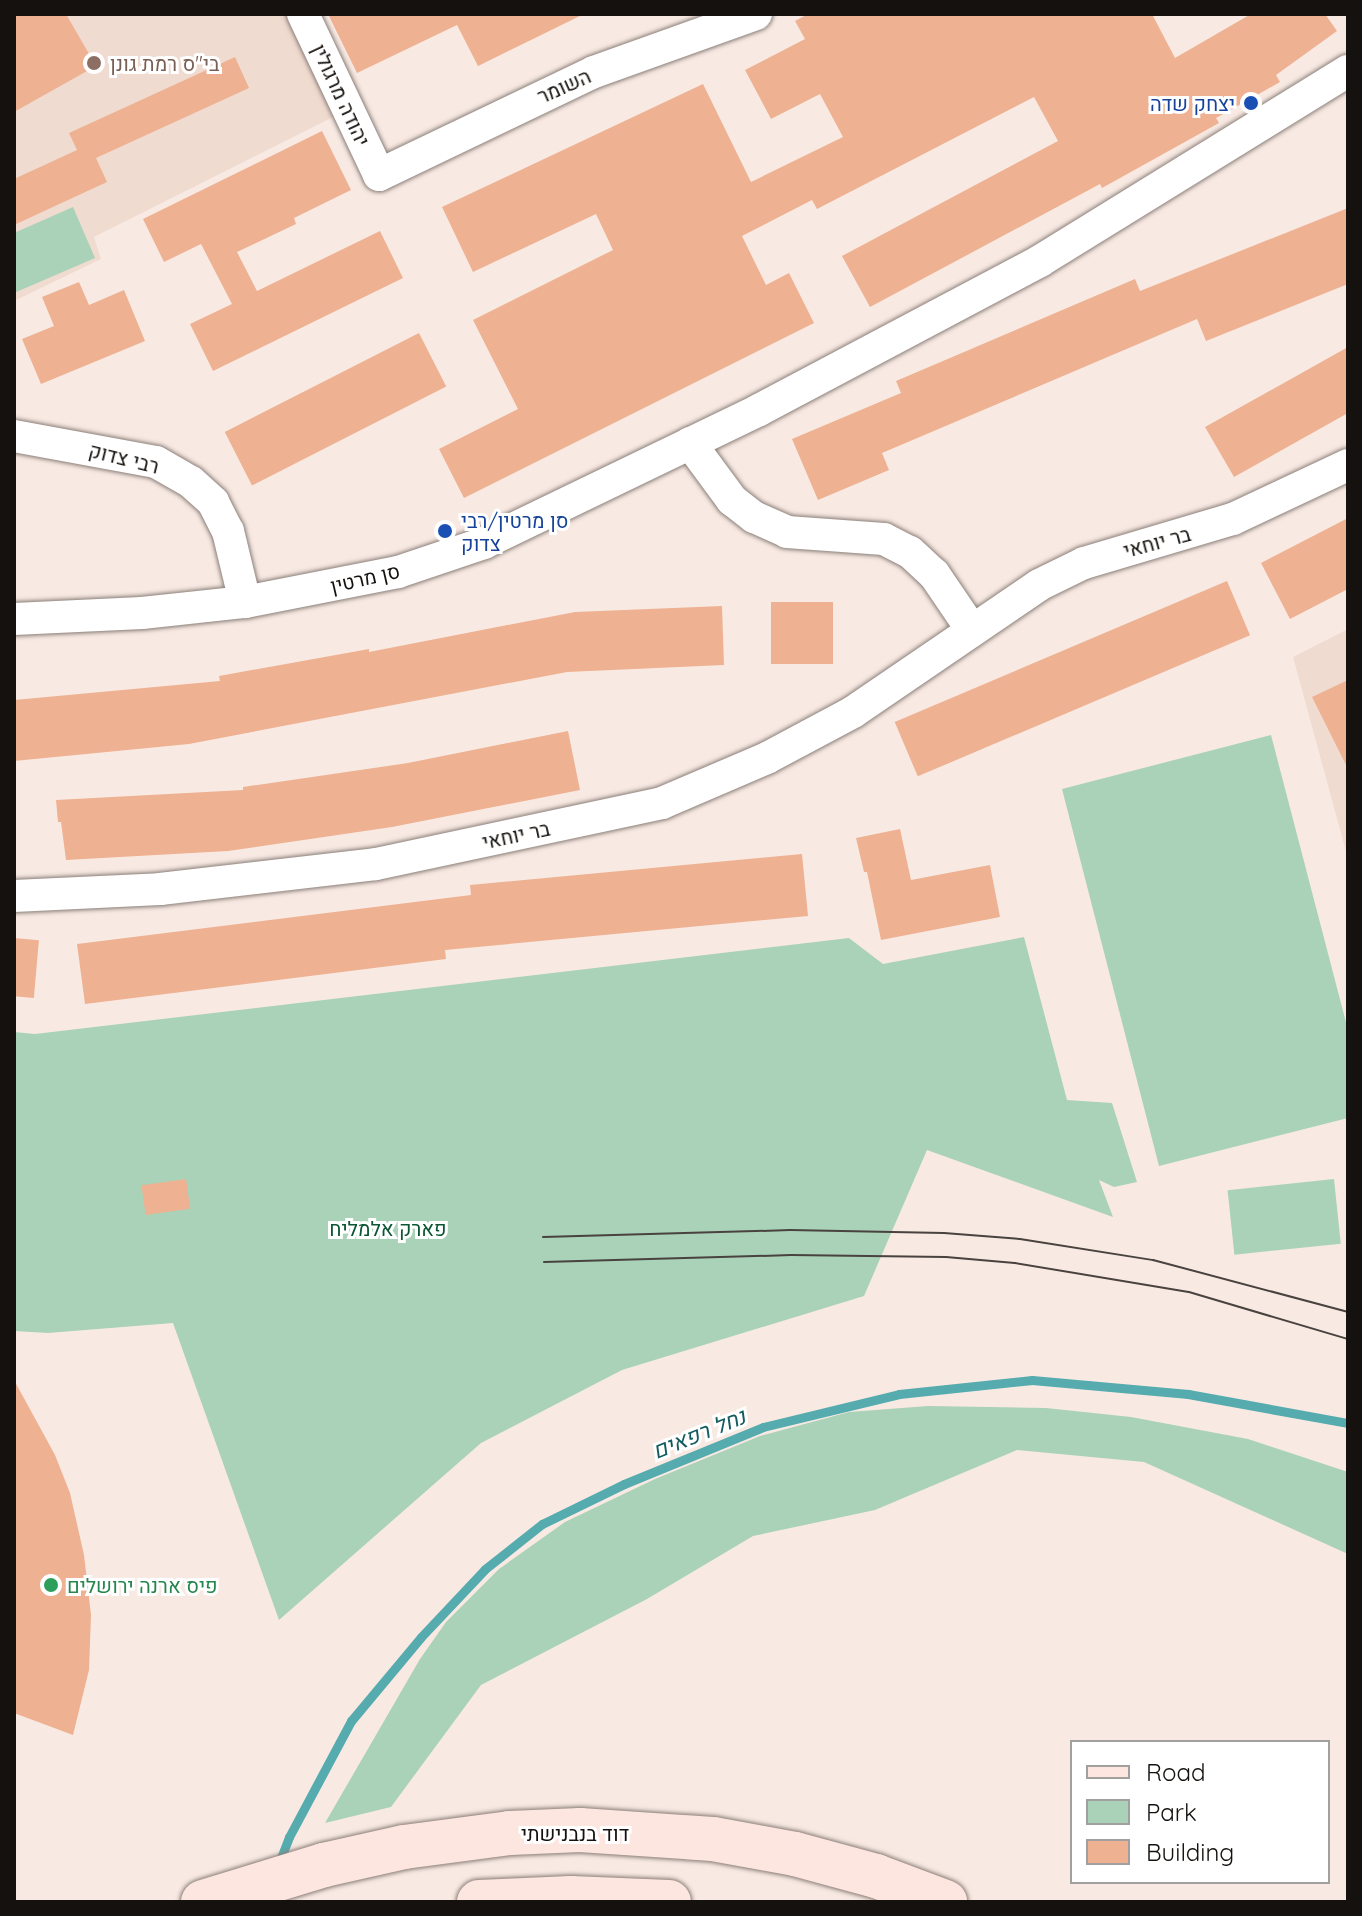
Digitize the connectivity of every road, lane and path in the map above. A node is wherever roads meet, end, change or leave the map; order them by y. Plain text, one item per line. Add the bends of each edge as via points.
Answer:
1 (303, 14) edge
2 (756, 14) edge
3 (1348, 71) edge
4 (379, 175) joint
5 (14, 436) edge
6 (690, 443) junction
7 (1348, 465) edge
8 (245, 602) junction
9 (14, 619) edge
10 (972, 630) junction
11 (14, 896) edge
12 (203, 1902) edge
13 (479, 1902) edge
14 (669, 1902) edge
15 (945, 1902) edge

1 - 4 street, יהודה מרגולין
2 - 4 street, השומר via 594,72
3 - 6 street via 1040,261
5 - 8 street, רבי צדוק via 156,462 191,482 213,502 228,531
6 - 8 street, סן מרטין via 484,543 398,572
6 - 10 street via 732,500 754,517 787,532 884,539 910,552 934,574
7 - 10 street, בר יוחאי via 1233,519 1084,563 1039,585
8 - 9 street, סן מרטין
10 - 11 street, בר יוחאי via 853,712 767,758 662,803 376,864 147,890
12 - 15 main road, דוד בנבנישתי via 404,1847 510,1833 651,1833 713,1839 795,1854
13 - 14 main road

